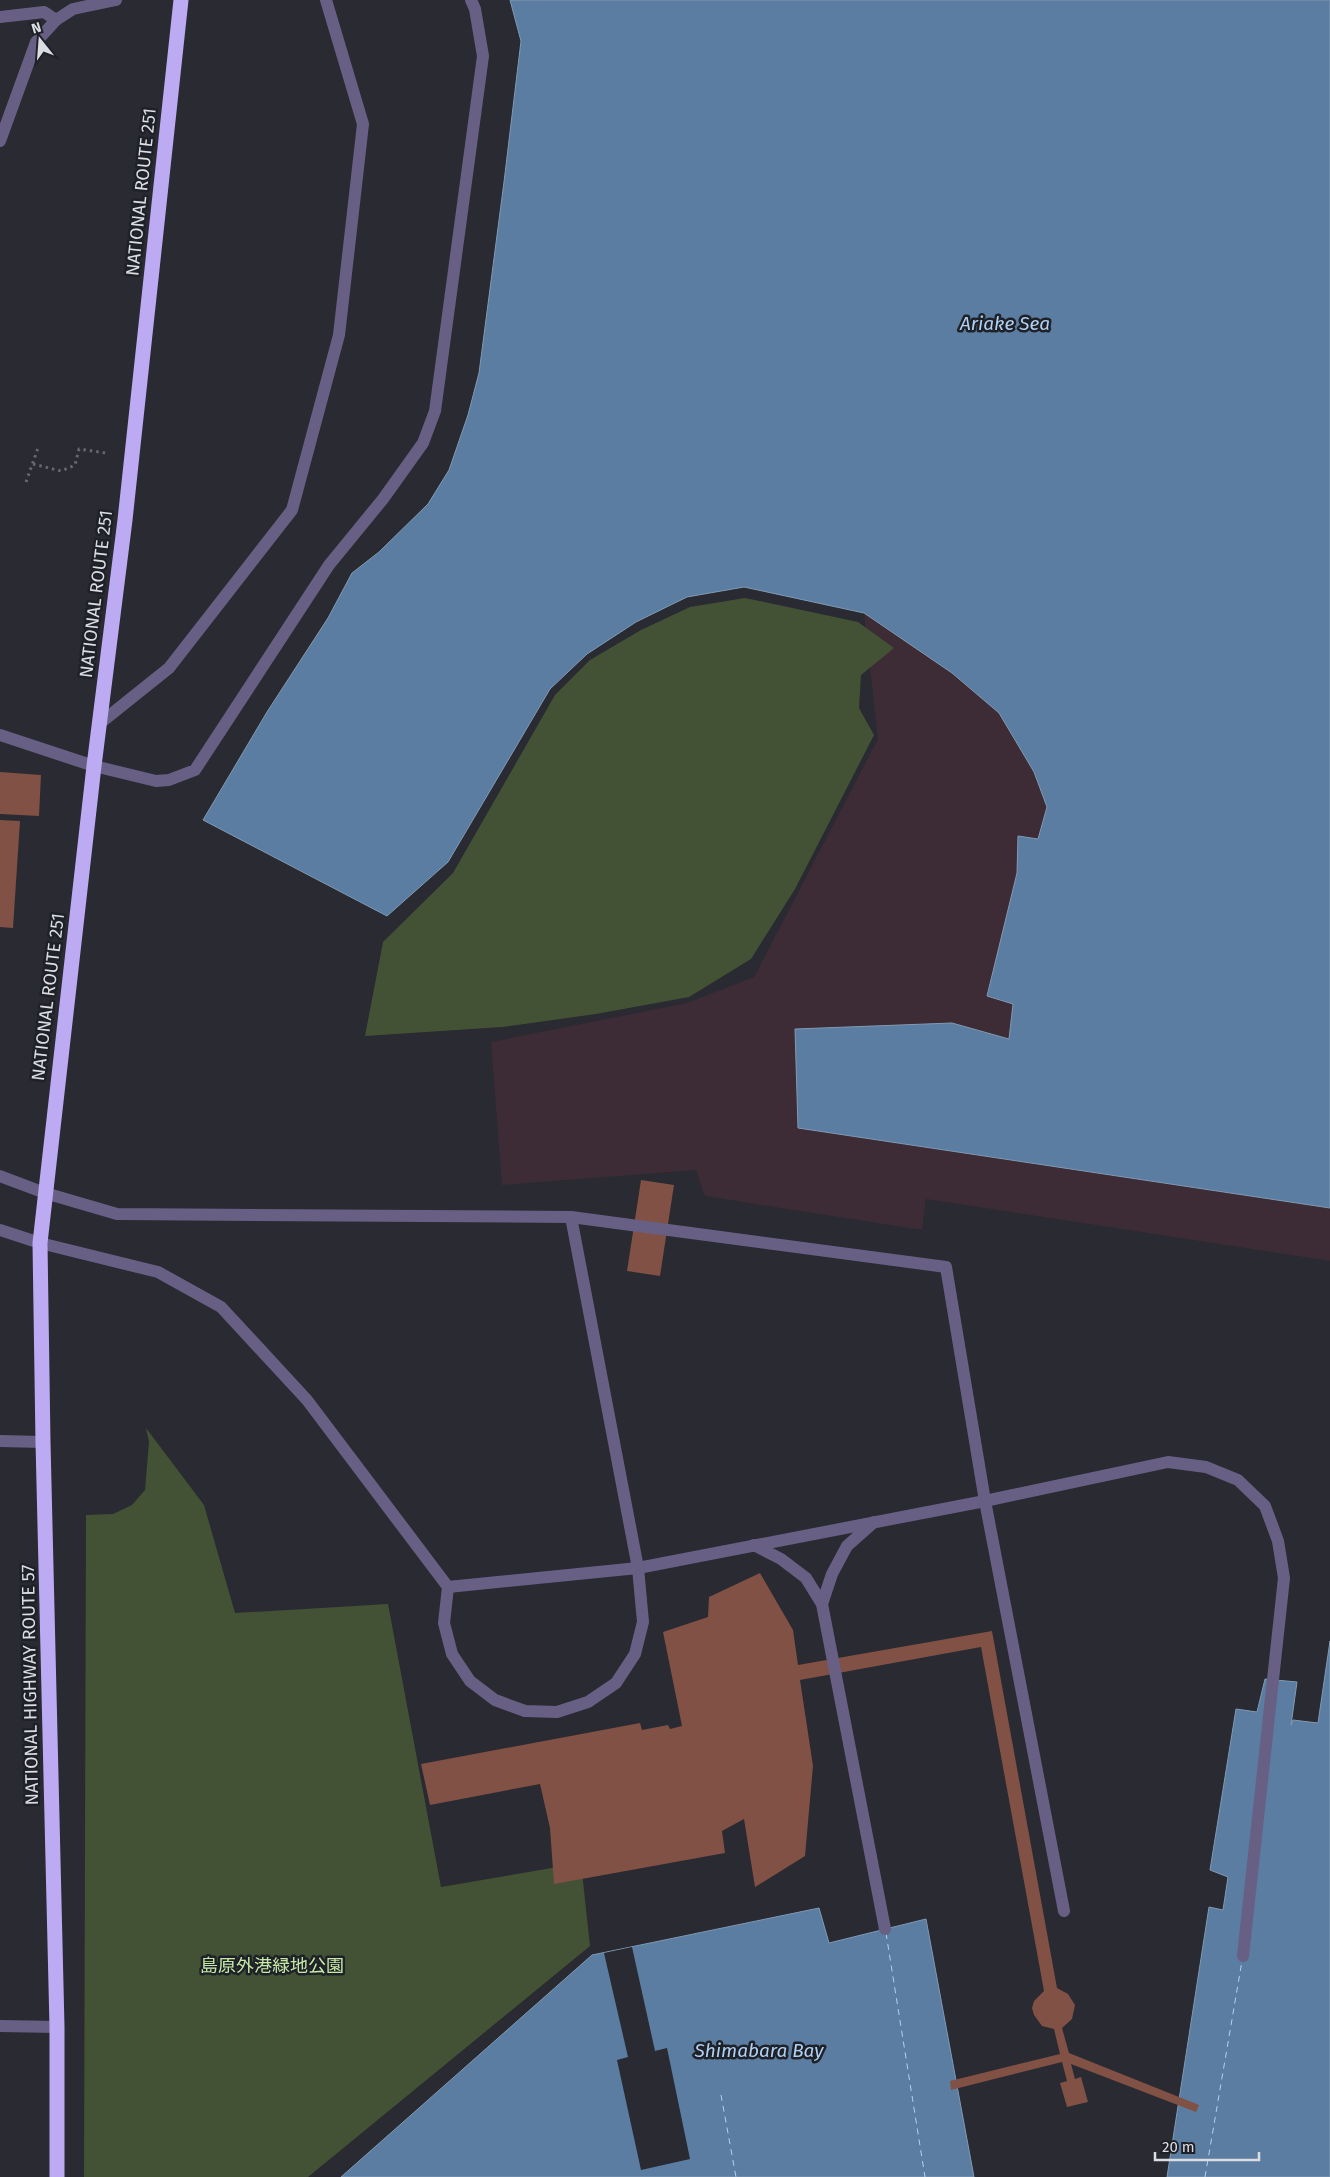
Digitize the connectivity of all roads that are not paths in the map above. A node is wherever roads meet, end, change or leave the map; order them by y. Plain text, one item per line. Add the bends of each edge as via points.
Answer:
1 (116, 0) edge
2 (181, 0) edge
3 (326, 0) edge
4 (471, 0) edge
5 (72, 4) edge
6 (0, 17) edge
7 (56, 20) junction
8 (0, 141) edge
9 (99, 724) junction
10 (0, 735) edge
11 (94, 766) junction
12 (0, 1176) edge
13 (45, 1193) junction
14 (571, 1217) junction
15 (0, 1230) edge
16 (40, 1242) junction
17 (0, 1441) edge
18 (43, 1442) junction
19 (985, 1501) junction
20 (874, 1522) junction
21 (754, 1545) junction
22 (638, 1568) junction
23 (448, 1587) junction
24 (822, 1604) junction
25 (1064, 1911) dead end
26 (885, 1929) dead end
27 (1243, 1956) dead end
28 (0, 2026) edge
29 (57, 2026) junction
30 (57, 2177) edge

1 - 5 street
2 - 9 highway, NATIONAL ROUTE 251 via 125,520
3 - 9 street via 362,124 339,335 292,510 169,668
4 - 11 street via 483,56 434,411 423,443 329,565 195,770 169,780 156,781
5 - 7 street
6 - 7 street via 44,12
7 - 8 street via 36,42
9 - 11 highway, NATIONAL ROUTE 251
10 - 11 street
11 - 13 highway, NATIONAL ROUTE 251
12 - 13 street
13 - 14 street via 117,1214
13 - 16 highway, NATIONAL HIGHWAY ROUTE 57
14 - 19 street via 946,1266
14 - 22 street
15 - 16 street
16 - 18 highway, NATIONAL HIGHWAY ROUTE 57
16 - 23 street via 158,1272 221,1307 307,1400
17 - 18 street
18 - 29 highway, NATIONAL HIGHWAY ROUTE 57
19 - 20 street
19 - 25 street
19 - 27 street via 1168,1462 1206,1467 1238,1480 1265,1506 1278,1541 1284,1578
20 - 21 street
20 - 24 street via 848,1546 832,1574
21 - 22 street
21 - 24 street via 781,1559 806,1578
22 - 23 street
22 - 23 street via 644,1622 635,1654 616,1682 588,1702 557,1712 525,1712 495,1700 470,1681 452,1654 444,1623
24 - 26 street
28 - 29 street
29 - 30 highway, NATIONAL HIGHWAY ROUTE 57

